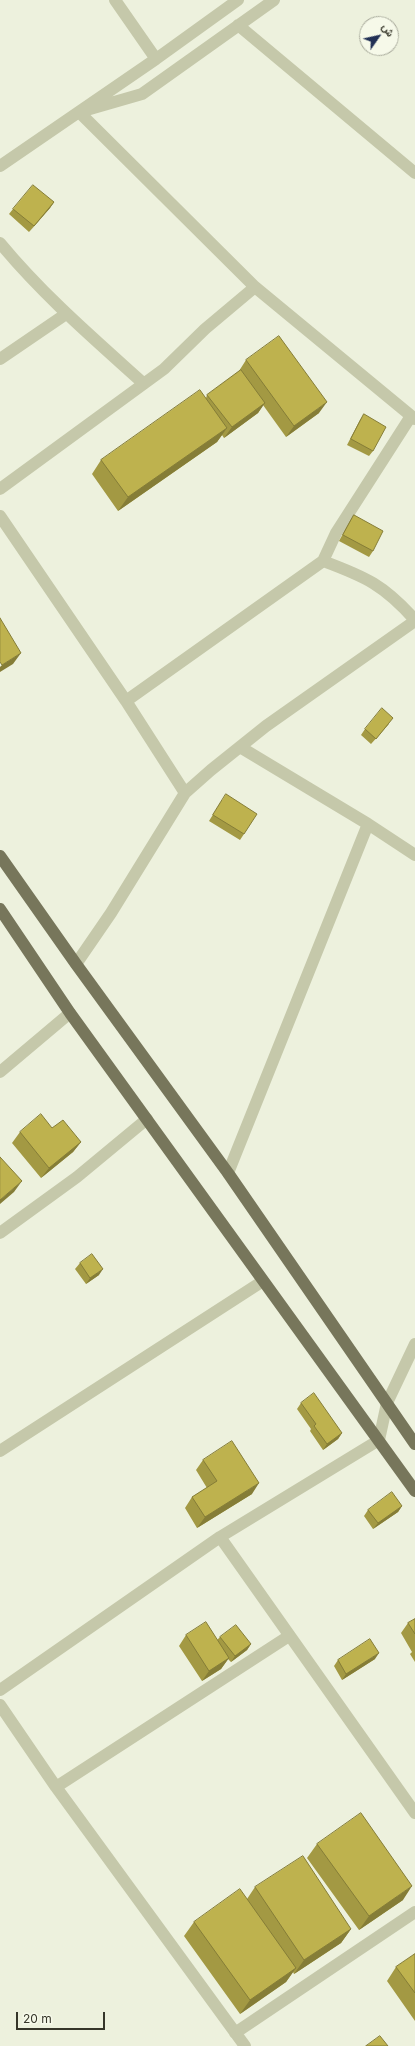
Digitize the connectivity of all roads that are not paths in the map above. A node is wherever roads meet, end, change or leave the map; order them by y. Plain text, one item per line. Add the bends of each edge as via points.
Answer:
1 (115, 0) edge
2 (238, 0) edge
3 (274, 0) edge
4 (238, 25) junction
5 (156, 59) junction
6 (80, 112) junction
7 (0, 166) edge
8 (415, 173) edge
9 (0, 243) edge
10 (255, 287) junction
11 (66, 314) junction
12 (0, 359) edge
13 (143, 383) junction
14 (413, 418) edge
15 (0, 489) edge
16 (0, 516) edge
17 (323, 561) junction
18 (415, 621) edge
19 (126, 701) junction
20 (240, 747) junction
21 (185, 793) junction
22 (368, 824) junction
23 (415, 855) edge
24 (0, 856) edge
25 (0, 909) edge
26 (76, 964) junction
27 (70, 1013) junction
28 (0, 1072) edge
29 (147, 1120) junction
30 (228, 1173) junction
31 (0, 1233) edge
32 (263, 1281) junction
33 (415, 1344) edge
34 (387, 1403) junction
35 (379, 1440) junction
36 (415, 1444) edge
37 (0, 1451) edge
38 (415, 1491) edge
39 (220, 1537) junction
40 (289, 1636) junction
41 (0, 1690) edge
42 (0, 1705) edge
43 (56, 1787) junction
44 (415, 1813) edge
45 (415, 1912) edge
46 (235, 2033) junction
47 (245, 2046) edge

1 - 5 street
2 - 5 street
3 - 4 street
4 - 6 street via 142,94
4 - 8 street
5 - 6 street
6 - 7 street
6 - 10 street
9 - 11 street via 21,269
10 - 13 street via 205,329 164,369
10 - 14 street
11 - 12 street
11 - 13 street
13 - 15 street
14 - 17 street via 336,533
16 - 19 street
17 - 18 street via 364,576 398,600
17 - 19 street
18 - 20 street
19 - 21 street
20 - 21 street
20 - 22 street
21 - 26 street via 111,913
22 - 23 street
22 - 30 street
24 - 26 main road
25 - 27 main road
26 - 30 main road
27 - 28 street
27 - 29 main road
29 - 31 street via 77,1177
29 - 32 main road
30 - 34 main road
32 - 35 main road
32 - 37 street
33 - 34 street
34 - 35 street
34 - 36 main road
35 - 38 main road
35 - 39 street
39 - 40 street
39 - 41 street
40 - 43 street
40 - 44 street
42 - 43 street
43 - 46 street
45 - 46 street
46 - 47 street

